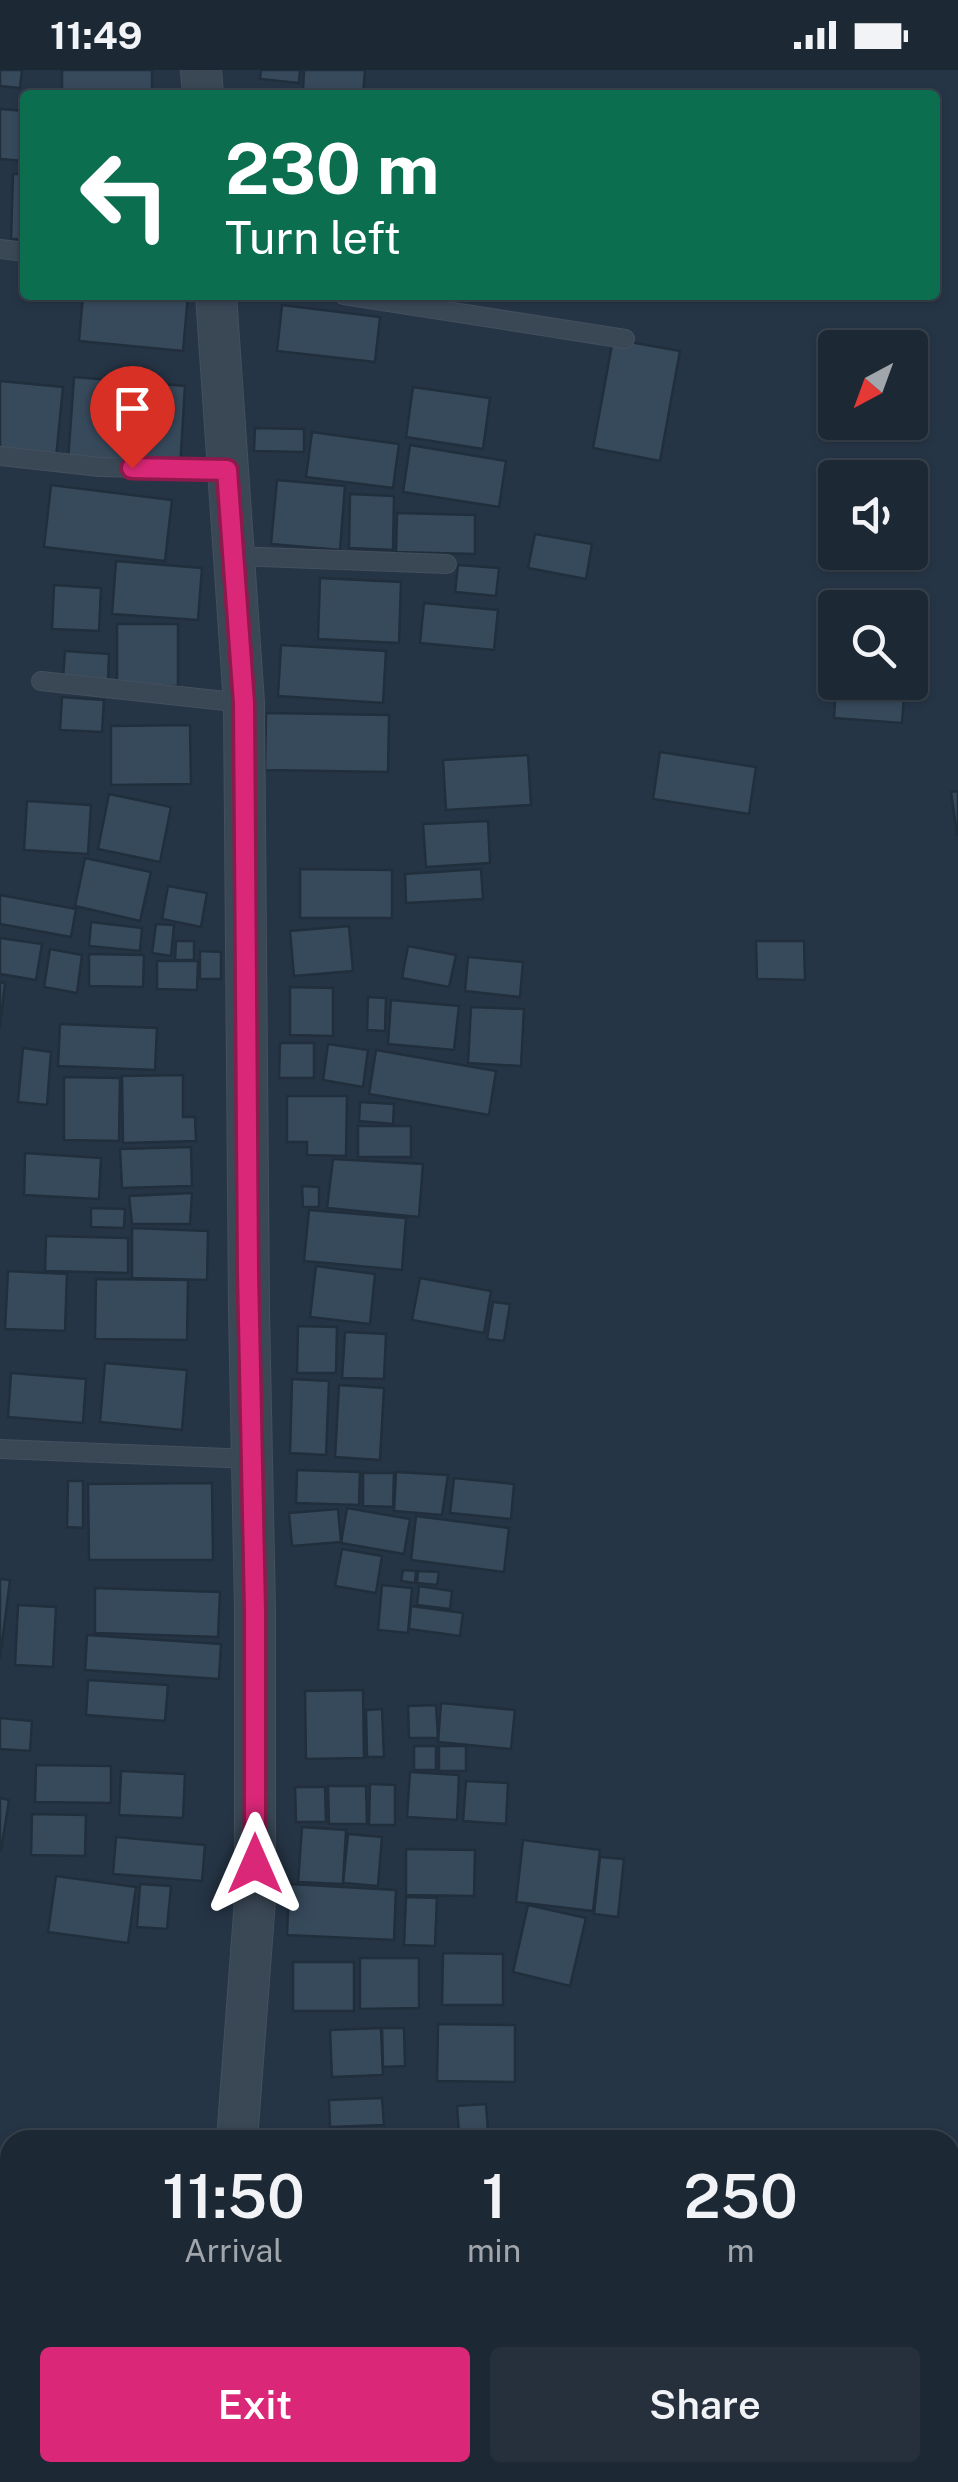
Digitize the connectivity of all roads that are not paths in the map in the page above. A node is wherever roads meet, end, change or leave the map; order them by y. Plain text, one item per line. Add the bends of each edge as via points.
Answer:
1 (216, 300) edge
2 (375, 300) edge
3 (624, 340) dead end
4 (0, 456) edge
5 (227, 470) junction
6 (233, 556) junction
7 (447, 564) dead end
8 (41, 682) dead end
9 (244, 703) junction
10 (0, 1450) edge
11 (252, 1459) junction
12 (238, 2130) edge

1 - 5 street
2 - 3 lane
4 - 5 lane
5 - 6 street
6 - 7 lane
6 - 9 street
8 - 9 lane
9 - 11 street
10 - 11 lane
11 - 12 street via 255,1900

